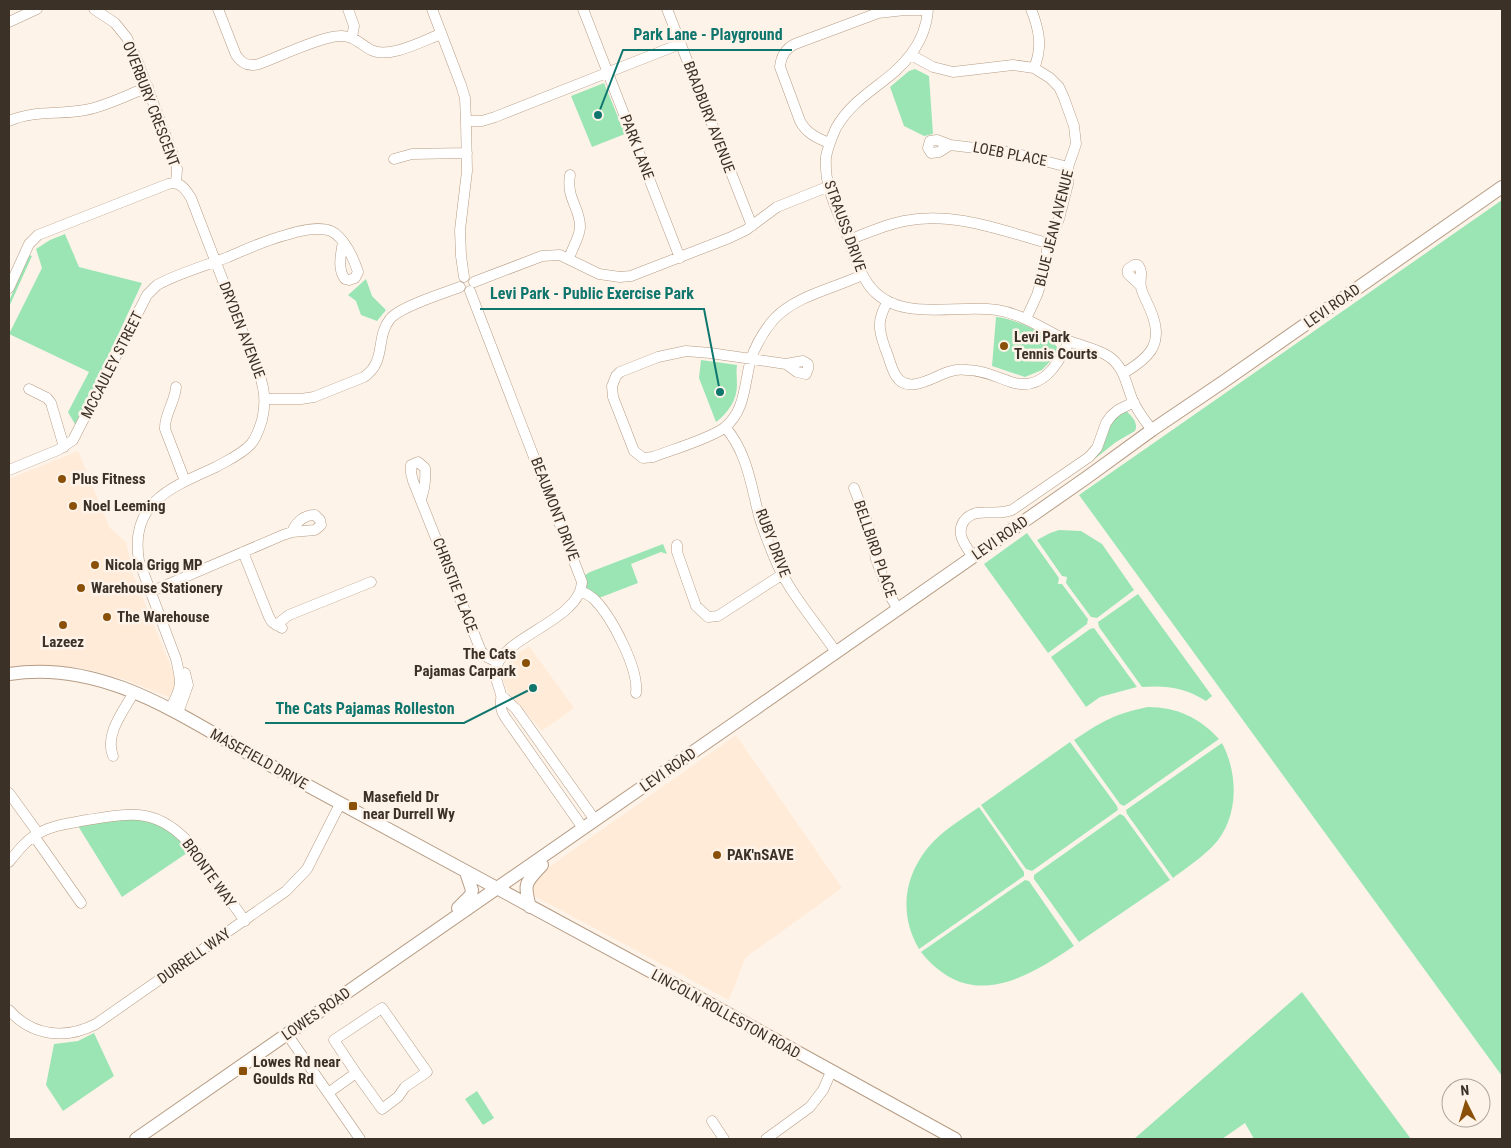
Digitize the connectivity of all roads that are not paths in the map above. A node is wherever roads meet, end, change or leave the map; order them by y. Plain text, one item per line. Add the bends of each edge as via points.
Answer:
1 (37, 9) edge
2 (94, 9) edge
3 (218, 9) edge
4 (348, 9) edge
5 (432, 9) edge
6 (583, 9) edge
7 (667, 9) edge
8 (1031, 9) edge
9 (928, 10) edge
10 (111, 13) edge
11 (9, 22) edge
12 (441, 34) junction
13 (352, 37) junction
14 (680, 44) junction
15 (911, 55) junction
16 (1034, 68) junction
17 (608, 73) junction
18 (148, 88) junction
19 (9, 121) edge
20 (466, 121) junction
21 (829, 143) junction
22 (950, 145) dead end
23 (467, 153) junction
24 (394, 159) dead end
25 (1068, 167) junction
26 (570, 175) dead end
27 (176, 183) junction
28 (827, 187) junction
29 (1502, 187) edge
30 (752, 226) junction
31 (849, 240) junction
32 (343, 242) dead end
33 (1047, 243) junction
34 (569, 258) junction
35 (680, 258) junction
36 (216, 262) junction
37 (12, 273) edge
38 (862, 275) junction
39 (469, 284) junction
40 (1141, 286) dead end
41 (9, 288) edge
42 (888, 302) junction
43 (1026, 319) junction
44 (1069, 341) junction
45 (751, 359) junction
46 (786, 364) dead end
47 (1124, 372) junction
48 (176, 387) dead end
49 (29, 389) dead end
50 (265, 398) junction
51 (1134, 402) junction
52 (725, 427) junction
53 (1152, 430) junction
54 (64, 447) junction
55 (9, 470) edge
56 (185, 481) junction
57 (854, 488) dead end
58 (421, 499) dead end
59 (292, 532) dead end
60 (677, 545) dead end
61 (244, 552) junction
62 (973, 557) junction
63 (782, 574) junction
64 (371, 582) dead end
65 (581, 591) junction
66 (150, 592) junction
67 (898, 609) junction
68 (836, 652) junction
69 (497, 662) junction
70 (9, 674) edge
71 (134, 692) junction
72 (636, 693) dead end
73 (501, 696) junction
74 (174, 711) junction
75 (547, 753) junction
76 (113, 756) dead end
77 (536, 761) junction
78 (9, 793) edge
79 (340, 804) junction
80 (595, 820) junction
81 (583, 828) junction
82 (36, 835) junction
83 (544, 856) junction
84 (9, 862) edge
85 (466, 872) junction
86 (497, 889) junction
87 (81, 903) dead end
88 (530, 906) junction
89 (454, 917) junction
90 (244, 922) junction
91 (9, 1010) edge
92 (287, 1034) junction
93 (830, 1072) junction
94 (356, 1073) junction
95 (328, 1093) junction
96 (712, 1121) dead end
97 (136, 1139) edge
98 (360, 1139) edge
99 (724, 1139) edge
100 (766, 1139) edge
101 (955, 1139) edge

1 - 11 street
2 - 10 street, OVERBURY CRESCENT
3 - 13 street via 236,55 250,66 332,36
4 - 13 street via 354,26
5 - 12 street, BEAUMONT DRIVE
6 - 17 street, PARK LANE
7 - 14 street, BRADBURY AVENUE
8 - 16 street via 1040,38
9 - 15 street, STRAUSS DRIVE via 922,35
9 - 21 street via 878,13 795,44 786,51 780,68 800,121 812,135
10 - 18 street, OVERBURY CRESCENT
12 - 13 street via 390,52 372,50
12 - 20 street, BEAUMONT DRIVE via 464,92
14 - 17 street
14 - 30 street, BRADBURY AVENUE
15 - 16 street via 933,67 953,72 1013,65
15 - 21 street, STRAUSS DRIVE via 853,105
16 - 25 street, BLUE JEAN AVENUE via 1059,88 1071,115 1076,144
17 - 20 street via 495,118
17 - 35 street, PARK LANE
18 - 19 street via 96,108 37,113
18 - 27 street, OVERBURY CRESCENT via 176,163
20 - 23 street, BEAUMONT DRIVE
21 - 28 street, STRAUSS DRIVE
22 - 25 street, LOEB PLACE via 1009,152
23 - 24 street via 412,154
23 - 39 street, BEAUMONT DRIVE via 460,230 461,256
25 - 33 street, BLUE JEAN AVENUE via 1067,190 1056,228
26 - 34 street via 569,193 580,231
27 - 36 street, DRYDEN AVENUE via 184,187 190,198
27 - 37 street via 38,235 28,244
28 - 30 street via 778,207
28 - 31 street, STRAUSS DRIVE
29 - 53 main road, LEVI ROAD
30 - 35 street
31 - 33 street via 891,224 934,218 968,222
31 - 38 street, STRAUSS DRIVE
32 - 36 street, MCCAULEY STREET via 336,234 325,230 294,233
33 - 43 street, BLUE JEAN AVENUE via 1041,284
34 - 35 street via 599,274 620,276 642,273
34 - 39 street via 542,256
36 - 50 street, DRYDEN AVENUE
36 - 54 street, MCCAULEY STREET via 161,282 149,292 78,433
37 - 41 street
38 - 42 street, STRAUSS DRIVE
38 - 45 street via 798,301 780,313 762,335
39 - 50 street via 463,291 460,287 399,311 390,318 378,362 364,377 314,397
39 - 65 street, BEAUMONT DRIVE via 581,576
40 - 47 street via 1154,318 1156,341 1143,360
42 - 43 street, STRAUSS DRIVE via 916,309 996,309
42 - 44 street via 880,317 880,335 897,377 910,385 965,369 1019,384 1032,383 1056,367
43 - 44 street, STRAUSS DRIVE
44 - 47 street, STRAUSS DRIVE via 1108,356
45 - 46 street
45 - 52 street via 741,405
45 - 52 street via 698,351 676,352 625,369 616,376 612,386 613,398 634,451 643,458 662,454
47 - 51 street, STRAUSS DRIVE
48 - 56 street via 164,422
49 - 54 street via 51,403
50 - 56 street, DRYDEN AVENUE via 258,434 252,443 235,457
51 - 53 street, STRAUSS DRIVE
51 - 62 street via 1111,416 1097,448 1080,464 1012,510 999,514 978,513 966,519 960,534
52 - 63 street, RUBY DRIVE via 734,439 752,480 760,518
53 - 62 main road, LEVI ROAD
54 - 55 street, MCCAULEY STREET
56 - 66 street, DRYDEN AVENUE via 158,498 146,512 141,526 138,556
57 - 67 street, BELLBIRD PLACE via 869,527 876,559
58 - 69 street, CHRISTIE PLACE via 481,651
59 - 61 street
60 - 63 street via 676,552 696,606 708,617 718,616
61 - 64 street via 270,617 279,626 289,615
61 - 66 street
62 - 67 main road, LEVI ROAD
63 - 68 street, RUBY DRIVE
65 - 69 street via 570,606
65 - 72 street via 597,602 618,634 636,680
66 - 74 street, DRYDEN AVENUE via 176,659 181,682
67 - 68 main road, LEVI ROAD
68 - 80 main road, LEVI ROAD
69 - 73 street via 495,680
70 - 71 main road, MASEFIELD DRIVE via 36,672 90,677
71 - 74 main road, MASEFIELD DRIVE
71 - 76 street via 112,733 110,745
73 - 75 street via 516,708
73 - 77 street via 503,713
74 - 79 main road, MASEFIELD DRIVE
75 - 77 street
75 - 80 street
77 - 81 street
78 - 82 street
79 - 85 main road, MASEFIELD DRIVE
79 - 90 street, DURRELL WAY via 301,877
80 - 81 main road, LEVI ROAD
81 - 83 main road, LEVI ROAD
82 - 84 street, BRONTE WAY
82 - 87 street
82 - 90 street, BRONTE WAY via 71,823 133,814 162,820 173,826 191,845
83 - 86 main road, LEVI ROAD
83 - 88 main road via 541,867 527,881 526,894
85 - 86 main road, MASEFIELD DRIVE
85 - 89 main road via 472,890
86 - 88 main road, LINCOLN ROLLESTON ROAD
86 - 89 main road, LOWES ROAD
88 - 93 main road, LINCOLN ROLLESTON ROAD
89 - 92 main road, LOWES ROAD
90 - 91 street, DURRELL WAY via 86,1030 63,1035 44,1032 20,1021
92 - 95 street
92 - 97 main road, LOWES ROAD
93 - 100 street via 823,1090 810,1107
93 - 101 main road, LINCOLN ROLLESTON ROAD
94 - 94 street via 334,1040 382,1008 427,1072 382,1109
94 - 95 street
95 - 98 street
96 - 99 street

